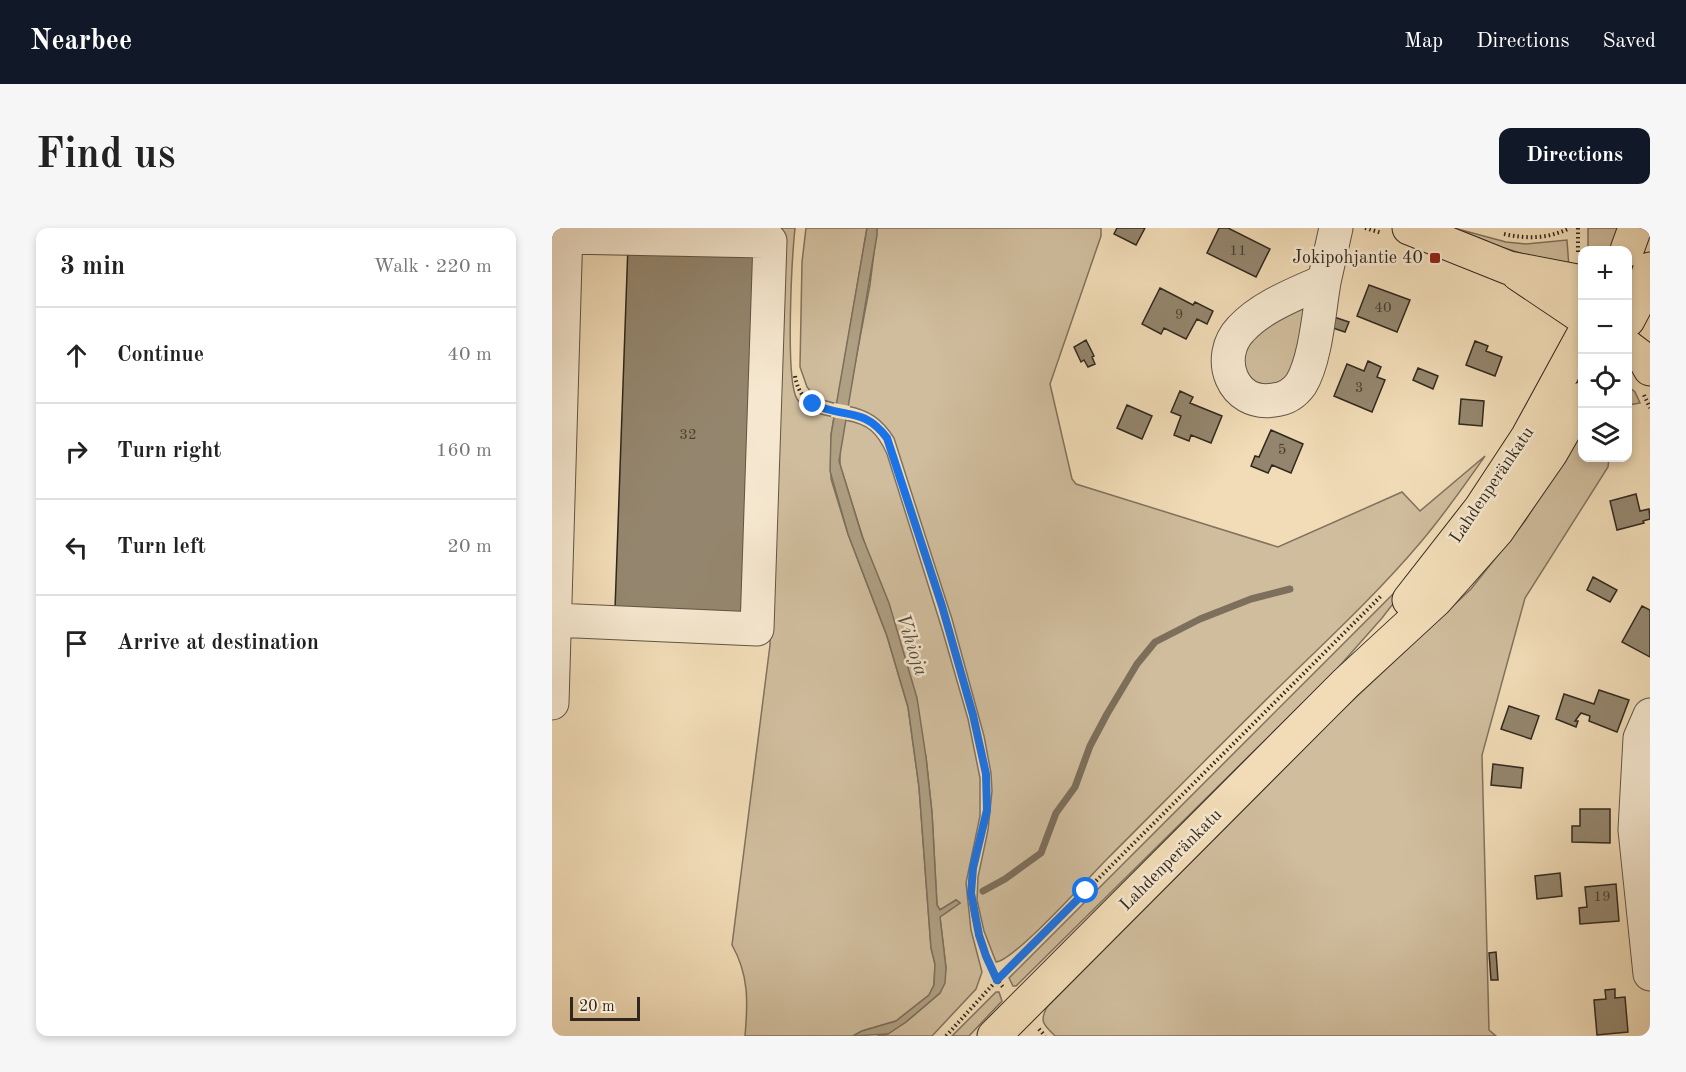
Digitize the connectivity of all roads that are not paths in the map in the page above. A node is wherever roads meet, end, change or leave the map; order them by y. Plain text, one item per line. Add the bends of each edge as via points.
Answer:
1 (1336, 228) edge
2 (1409, 228) edge
3 (1635, 228) edge
4 (566, 232) edge
5 (770, 234) edge
6 (1628, 246) edge
7 (1509, 268) junction
8 (1650, 269) edge
9 (1324, 281) dead end
10 (1578, 281) edge
11 (1636, 310) edge
12 (1578, 314) edge
13 (1578, 344) edge
14 (1632, 349) edge
15 (1650, 369) edge
16 (1578, 406) edge
17 (554, 620) junction
18 (1346, 683) junction
19 (552, 703) edge
20 (1650, 714) edge
21 (1650, 974) edge
22 (994, 1036) edge

1 - 9 street
2 - 7 main road
3 - 6 main road
4 - 5 street
4 - 17 street
5 - 17 street via 757,628
7 - 10 main road
7 - 12 main road
8 - 11 main road
13 - 18 main road, Lahdenperänkatu via 1528,436 1480,509
14 - 15 main road via 1646,360
16 - 18 main road, Lahdenperänkatu via 1497,531 1436,600
17 - 19 street
18 - 22 main road, Lahdenperänkatu
20 - 21 street via 1640,738 1635,830

